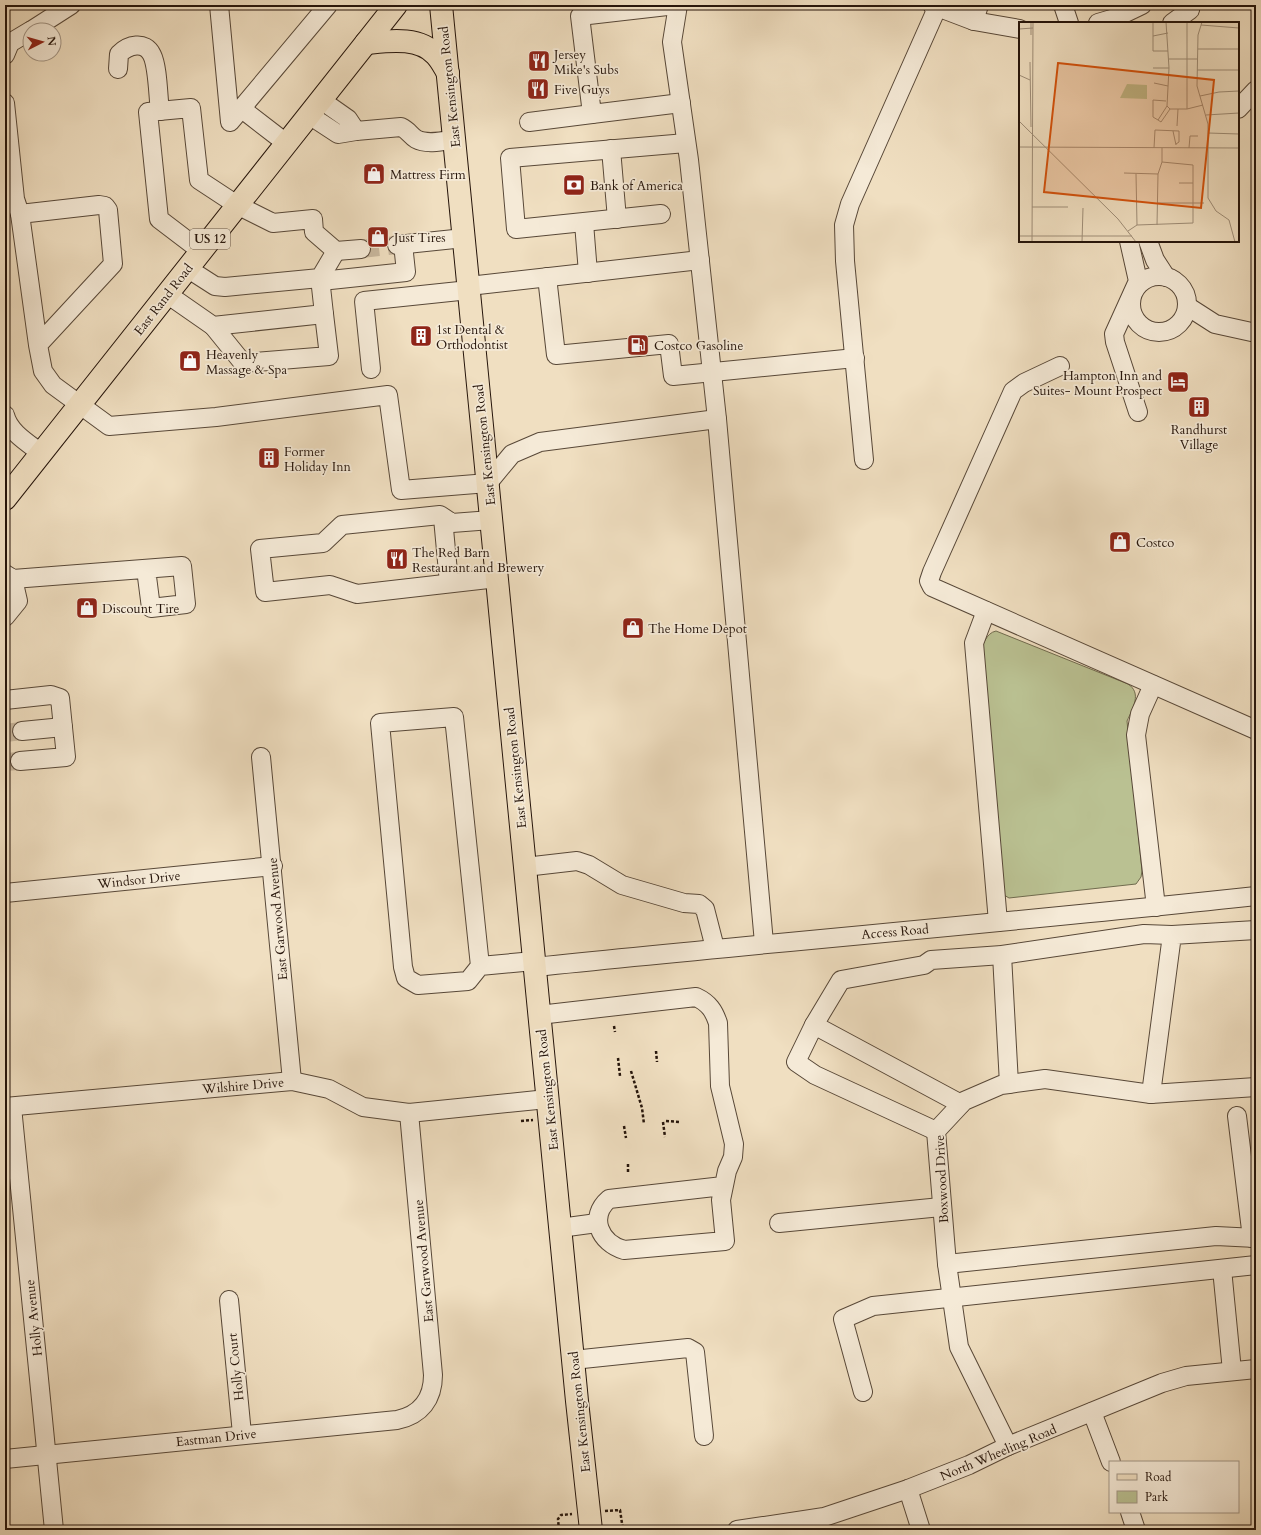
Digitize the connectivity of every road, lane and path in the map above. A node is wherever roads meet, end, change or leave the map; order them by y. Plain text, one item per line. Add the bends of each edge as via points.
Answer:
1 (71, 5) edge
2 (219, 5) edge
3 (328, 5) edge
4 (396, 5) edge
5 (441, 5) edge
6 (677, 5) edge
7 (1063, 5) edge
8 (1142, 5) edge
9 (934, 7) edge
10 (977, 13) edge
11 (1190, 13) edge
12 (45, 22) edge
13 (1069, 22) edge
14 (1101, 22) edge
15 (1174, 22) edge
16 (1019, 29) edge
17 (22, 36) edge
18 (366, 43) junction
19 (5, 55) edge
20 (118, 70) dead end
21 (448, 73) junction
22 (1256, 90) edge
23 (5, 103) edge
24 (681, 103) junction
25 (315, 108) junction
26 (1239, 108) edge
27 (242, 109) junction
28 (154, 112) junction
29 (592, 114) junction
30 (529, 122) dead end
31 (455, 139) junction
32 (286, 143) junction
33 (686, 143) junction
34 (611, 150) junction
35 (237, 205) junction
36 (20, 214) junction
37 (661, 214) dead end
38 (617, 219) junction
39 (584, 223) junction
40 (464, 238) junction
41 (1129, 242) edge
42 (1148, 242) edge
43 (361, 248) tunnel mouth
44 (201, 251) junction
45 (336, 251) junction
46 (700, 260) junction
47 (187, 268) junction
48 (588, 272) junction
49 (547, 277) junction
50 (1166, 277) junction
51 (321, 279) junction
52 (469, 288) junction
53 (167, 294) junction
54 (1133, 295) junction
55 (1186, 306) junction
56 (324, 314) junction
57 (1215, 324) junction
58 (213, 326) junction
59 (1170, 329) junction
60 (1256, 333) edge
61 (38, 345) junction
62 (855, 358) junction
63 (1060, 366) dead end
64 (371, 369) dead end
65 (712, 372) junction
66 (80, 404) junction
67 (1138, 412) dead end
68 (5, 415) edge
69 (718, 419) junction
70 (41, 453) junction
71 (864, 460) dead end
72 (488, 483) junction
73 (7, 491) edge
74 (443, 518) junction
75 (492, 520) junction
76 (146, 569) dead end
77 (9, 577) edge
78 (497, 578) junction
79 (449, 583) junction
80 (986, 612) junction
81 (5, 617) edge
82 (1153, 685) junction
83 (5, 700) edge
84 (63, 727) junction
85 (1256, 730) edge
86 (22, 731) tunnel mouth
87 (261, 757) dead end
88 (20, 761) tunnel mouth
89 (272, 866) junction
90 (526, 871) junction
91 (5, 893) edge
92 (1256, 896) edge
93 (1156, 907) junction
94 (998, 922) junction
95 (1256, 930) edge
96 (1172, 935) junction
97 (764, 943) junction
98 (715, 948) junction
99 (1002, 955) junction
100 (535, 964) junction
101 (480, 966) junction
102 (539, 1015) junction
103 (814, 1025) junction
104 (614, 1026) dead end
105 (615, 1032) dead end
106 (656, 1051) dead end
107 (618, 1058) dead end
108 (657, 1062) dead end
109 (631, 1071) dead end
110 (620, 1076) dead end
111 (292, 1081) junction
112 (1009, 1084) junction
113 (1256, 1087) edge
114 (1151, 1094) junction
115 (547, 1099) junction
116 (961, 1104) junction
117 (8, 1107) edge
118 (409, 1113) junction
119 (1237, 1116) dead end
120 (666, 1121) dead end
121 (663, 1122) dead end
122 (680, 1122) dead end
123 (644, 1124) dead end
124 (624, 1126) dead end
125 (936, 1131) junction
126 (665, 1137) dead end
127 (626, 1138) dead end
128 (628, 1164) dead end
129 (628, 1172) dead end
130 (723, 1186) junction
131 (941, 1207) junction
132 (597, 1223) junction
133 (779, 1223) dead end
134 (560, 1228) junction
135 (1254, 1238) edge
136 (947, 1264) junction
137 (1256, 1265) edge
138 (1222, 1269) junction
139 (950, 1299) junction
140 (228, 1300) dead end
141 (573, 1360) junction
142 (1256, 1369) edge
143 (1232, 1371) junction
144 (863, 1392) dead end
145 (424, 1407) joint
146 (1092, 1412) junction
147 (242, 1434) junction
148 (704, 1436) dead end
149 (1008, 1446) junction
150 (47, 1455) junction
151 (5, 1459) edge
152 (1111, 1461) edge
153 (908, 1489) junction
154 (620, 1510) dead end
155 (1130, 1513) edge
156 (561, 1515) dead end
157 (54, 1530) edge
158 (559, 1530) edge
159 (591, 1530) edge
160 (622, 1530) edge
161 (737, 1530) edge
162 (921, 1530) edge
163 (1136, 1530) edge

1 - 12 street
2 - 27 street via 230,122
3 - 27 street
4 - 18 main road, East Rand Road / US 12
5 - 21 main road, East Kensington Road
6 - 24 street via 672,42
6 - 29 street via 580,16
7 - 13 street
8 - 14 street
9 - 10 street
9 - 62 street via 850,204 844,225
10 - 16 street
11 - 15 street
17 - 19 street via 10,43
18 - 21 main road via 390,41 416,43 428,47
18 - 25 main road, East Rand Road / US 12
20 - 28 street via 119,54 126,47 143,46 152,54
21 - 31 main road, East Kensington Road
22 - 26 street
23 - 36 street via 15,199
24 - 29 street
24 - 33 street
25 - 31 street via 348,119 356,131 401,127 407,129 416,139 423,141
25 - 32 main road, East Rand Road / US 12
27 - 32 street
28 - 35 street via 191,108 199,180
28 - 44 street via 159,219
29 - 30 street
31 - 40 main road, East Kensington Road
32 - 35 main road, East Rand Road / US 12
33 - 34 street
33 - 46 street
34 - 38 street
34 - 39 street via 510,158 516,228
35 - 44 main road, East Rand Road / US 12
35 - 45 street via 273,223 313,219 314,232
36 - 61 street
36 - 61 street via 99,205 105,206 108,210 113,264
37 - 38 street
38 - 39 street
39 - 48 street
40 - 51 street via 400,245 406,272
40 - 52 main road, East Kensington Road
41 - 54 street via 1138,281
42 - 50 street via 1155,260
43 - 45 street
44 - 47 main road, East Rand Road / US 12
45 - 51 street
46 - 48 street
46 - 65 street
47 - 51 street via 215,286 225,287
47 - 53 main road, East Rand Road / US 12
48 - 49 street
49 - 52 street
49 - 65 street via 556,355 669,344 673,376
50 - 54 street via 1154,277 1142,282
50 - 55 street via 1184,291
51 - 56 street
52 - 64 street via 364,301
52 - 72 main road, East Kensington Road
53 - 58 street
53 - 66 main road, East Rand Road / US 12
54 - 59 street via 1133,313 1144,327 1157,331
54 - 67 street via 1114,334 1117,351
55 - 57 street
55 - 59 street via 1182,320
56 - 58 street
56 - 58 street via 329,356 243,363
57 - 59 street
57 - 60 street
61 - 66 street via 43,371 53,385
62 - 65 street
62 - 71 street
63 - 80 street via 1013,390 929,581 932,587
65 - 69 street
66 - 70 main road, East Rand Road / US 12
66 - 72 street via 109,426 216,417 388,395 401,490
68 - 70 street via 18,435
69 - 72 street via 540,442 512,454
69 - 97 street
70 - 73 main road, East Rand Road / US 12
72 - 75 main road, East Kensington Road
74 - 75 street via 452,523
74 - 79 street
74 - 79 street via 440,515 342,525 323,542 260,548 265,592 330,585 357,594
75 - 78 main road, East Kensington Road
76 - 77 street
77 - 81 street via 18,601
78 - 79 street
78 - 90 main road, East Kensington Road
80 - 82 street via 1076,660
80 - 94 street via 974,643
82 - 85 street
82 - 93 street via 1140,714 1136,735
83 - 84 street via 51,695 60,698
84 - 86 street
84 - 88 street via 66,757
87 - 89 street, East Garwood Avenue
89 - 91 street, Windsor Drive
89 - 111 street, East Garwood Avenue
90 - 98 street via 577,861 589,865 622,885 684,903 699,904 705,909
90 - 100 main road, East Kensington Road
92 - 93 street, Access Road
93 - 94 street, Access Road
94 - 97 street, Access Road
95 - 96 street
96 - 99 street via 1144,934
96 - 114 street
97 - 98 street, Access Road
98 - 100 street, Access Road
99 - 103 street via 931,960 924,965 841,980
99 - 112 street
100 - 101 street, Access Road
100 - 102 main road, East Kensington Road
101 - 101 street via 454,717 380,723 406,978 418,985 468,981
102 - 115 main road, East Kensington Road
102 - 130 street via 696,997 709,1006 715,1013 718,1023 720,1086 734,1144 733,1157
103 - 116 street
103 - 125 street via 796,1062 815,1075
104 - 105 path
106 - 108 path
107 - 110 path
109 - 123 path
111 - 117 street, Wilshire Drive
111 - 118 street, Wilshire Drive via 329,1089 363,1107
112 - 114 street, Boxwood Drive via 1046,1079
112 - 116 street, Boxwood Drive via 1001,1085
113 - 114 street, Boxwood Drive
115 - 118 street, Wilshire Drive
115 - 134 main road, East Kensington Road
116 - 125 street, Boxwood Drive
117 - 150 street, Holly Avenue
118 - 145 street, East Garwood Avenue via 433,1375 431,1393
119 - 135 street
120 - 122 path
121 - 126 path
124 - 127 path
125 - 131 street, Boxwood Drive
128 - 129 path
130 - 132 street via 609,1199 599,1212
130 - 132 street via 721,1200 725,1241 624,1250 609,1243 602,1236
131 - 133 street
131 - 136 street, Boxwood Drive
132 - 134 street
134 - 141 main road, East Kensington Road
135 - 136 street via 1216,1236
136 - 139 street, Boxwood Drive
137 - 138 street
138 - 139 street
138 - 143 street
139 - 144 street via 873,1306 843,1319
139 - 149 street, Boxwood Drive via 959,1347
140 - 147 street, Holly Court
141 - 148 street via 688,1348 695,1352
141 - 159 main road, East Kensington Road
142 - 143 street, North Wheeling Road
143 - 146 street, North Wheeling Road via 1186,1376 1162,1383
145 - 147 street, Eastman Drive via 413,1415 397,1420
146 - 149 street, North Wheeling Road
146 - 152 street
147 - 150 street, Eastman Drive
149 - 153 street, North Wheeling Road via 969,1465
150 - 151 street, Eastman Drive
150 - 157 street, Holly Avenue
153 - 161 street, North Wheeling Road via 824,1517
153 - 162 street
154 - 160 path
155 - 163 street
156 - 158 path via 558,1519

